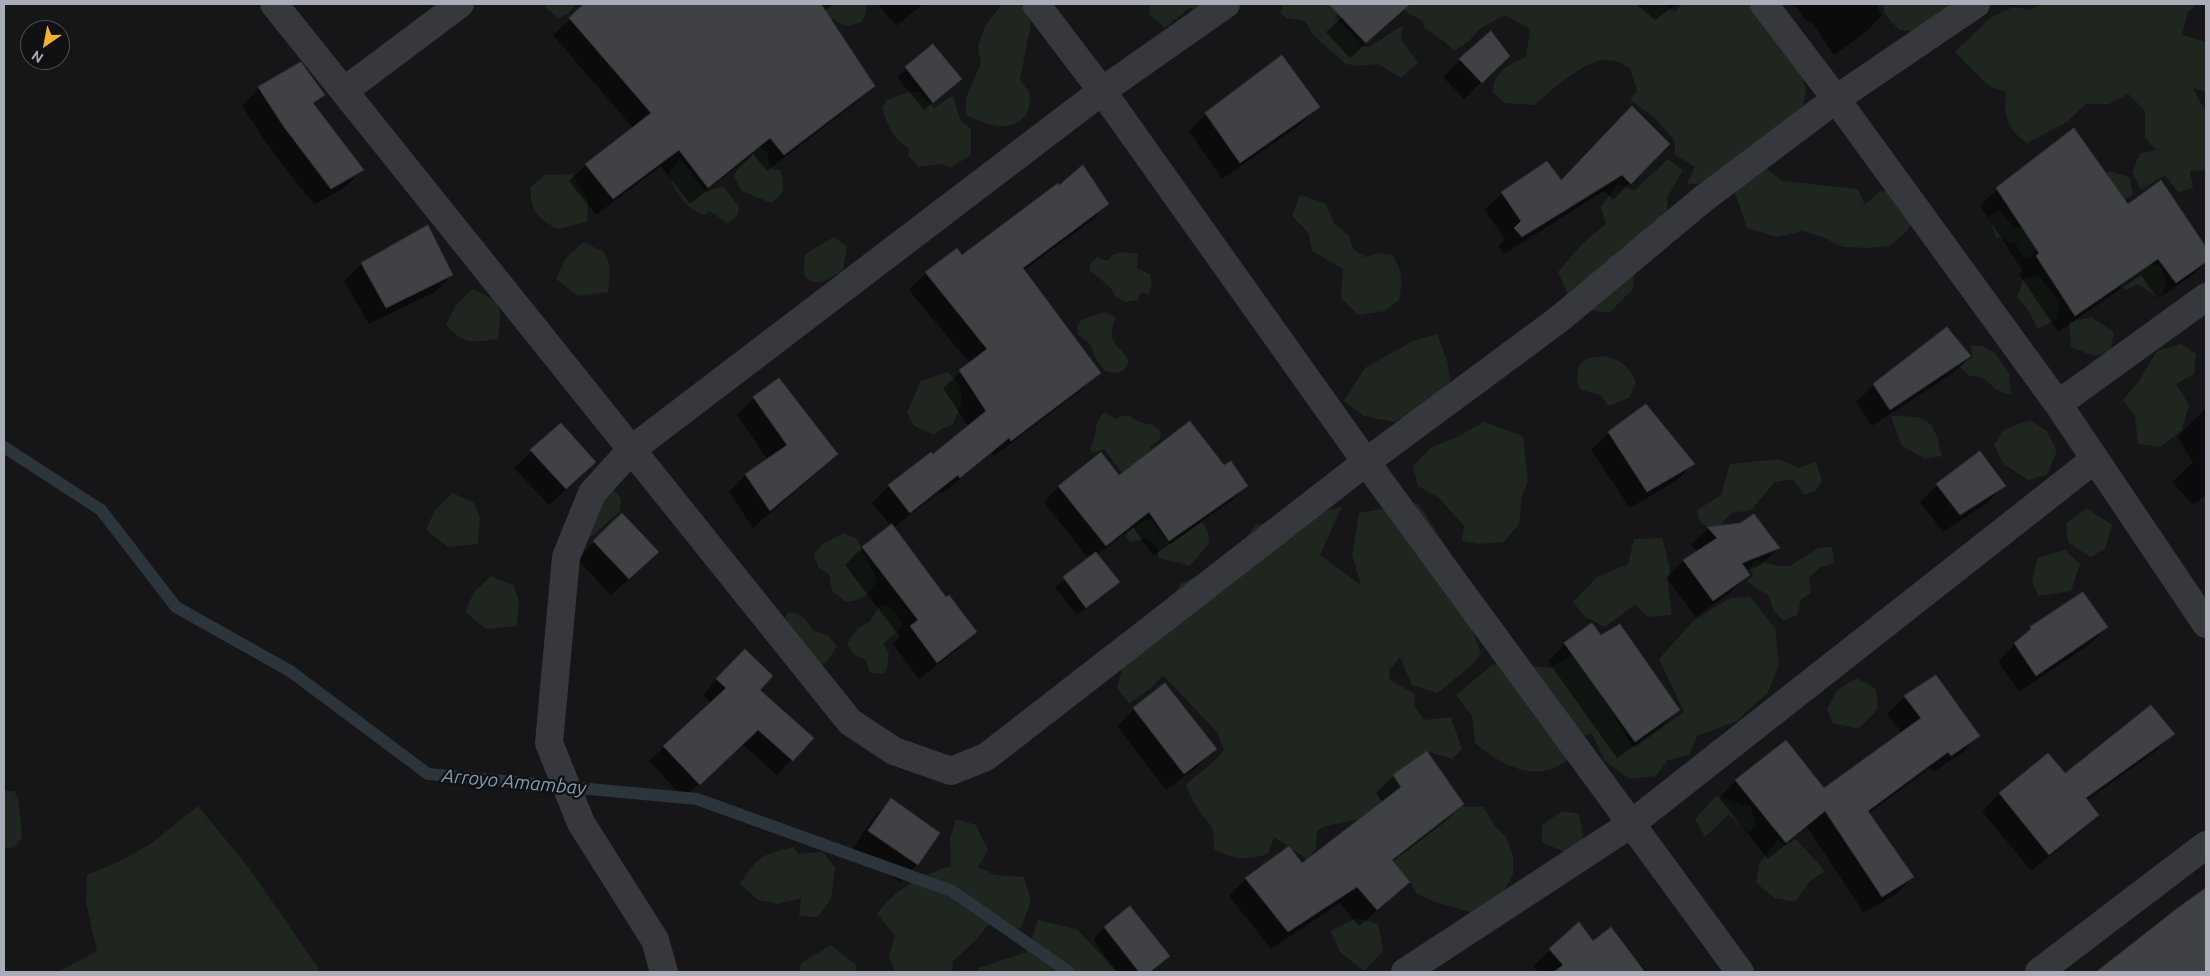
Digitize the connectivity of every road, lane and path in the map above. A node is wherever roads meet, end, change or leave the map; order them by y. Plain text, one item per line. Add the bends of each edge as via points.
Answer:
1 (274, 4) edge
2 (460, 4) edge
3 (1036, 4) edge
4 (1226, 4) edge
5 (1764, 4) edge
6 (1976, 4) edge
7 (344, 91) junction
8 (1102, 91) junction
9 (1836, 99) junction
10 (2206, 298) edge
11 (2058, 404) junction
12 (631, 450) junction
13 (2095, 460) junction
14 (1366, 462) junction
15 (2206, 624) edge
16 (1631, 824) junction
17 (2206, 845) edge
18 (664, 972) edge
19 (1405, 972) edge
20 (1740, 972) edge
21 (2039, 972) edge

1 - 7 street
2 - 7 street
3 - 8 street
4 - 8 street
5 - 9 street
6 - 9 street
7 - 12 street
8 - 12 street
8 - 14 street
9 - 11 street
9 - 14 street via 1704,199 1558,320
10 - 11 street
11 - 13 street
12 - 14 street via 850,722 894,751 951,771 986,757
12 - 18 street via 592,493 566,558 550,743 581,823 655,940
13 - 15 street
13 - 16 street
14 - 16 street
16 - 19 street
16 - 20 street
17 - 21 street

